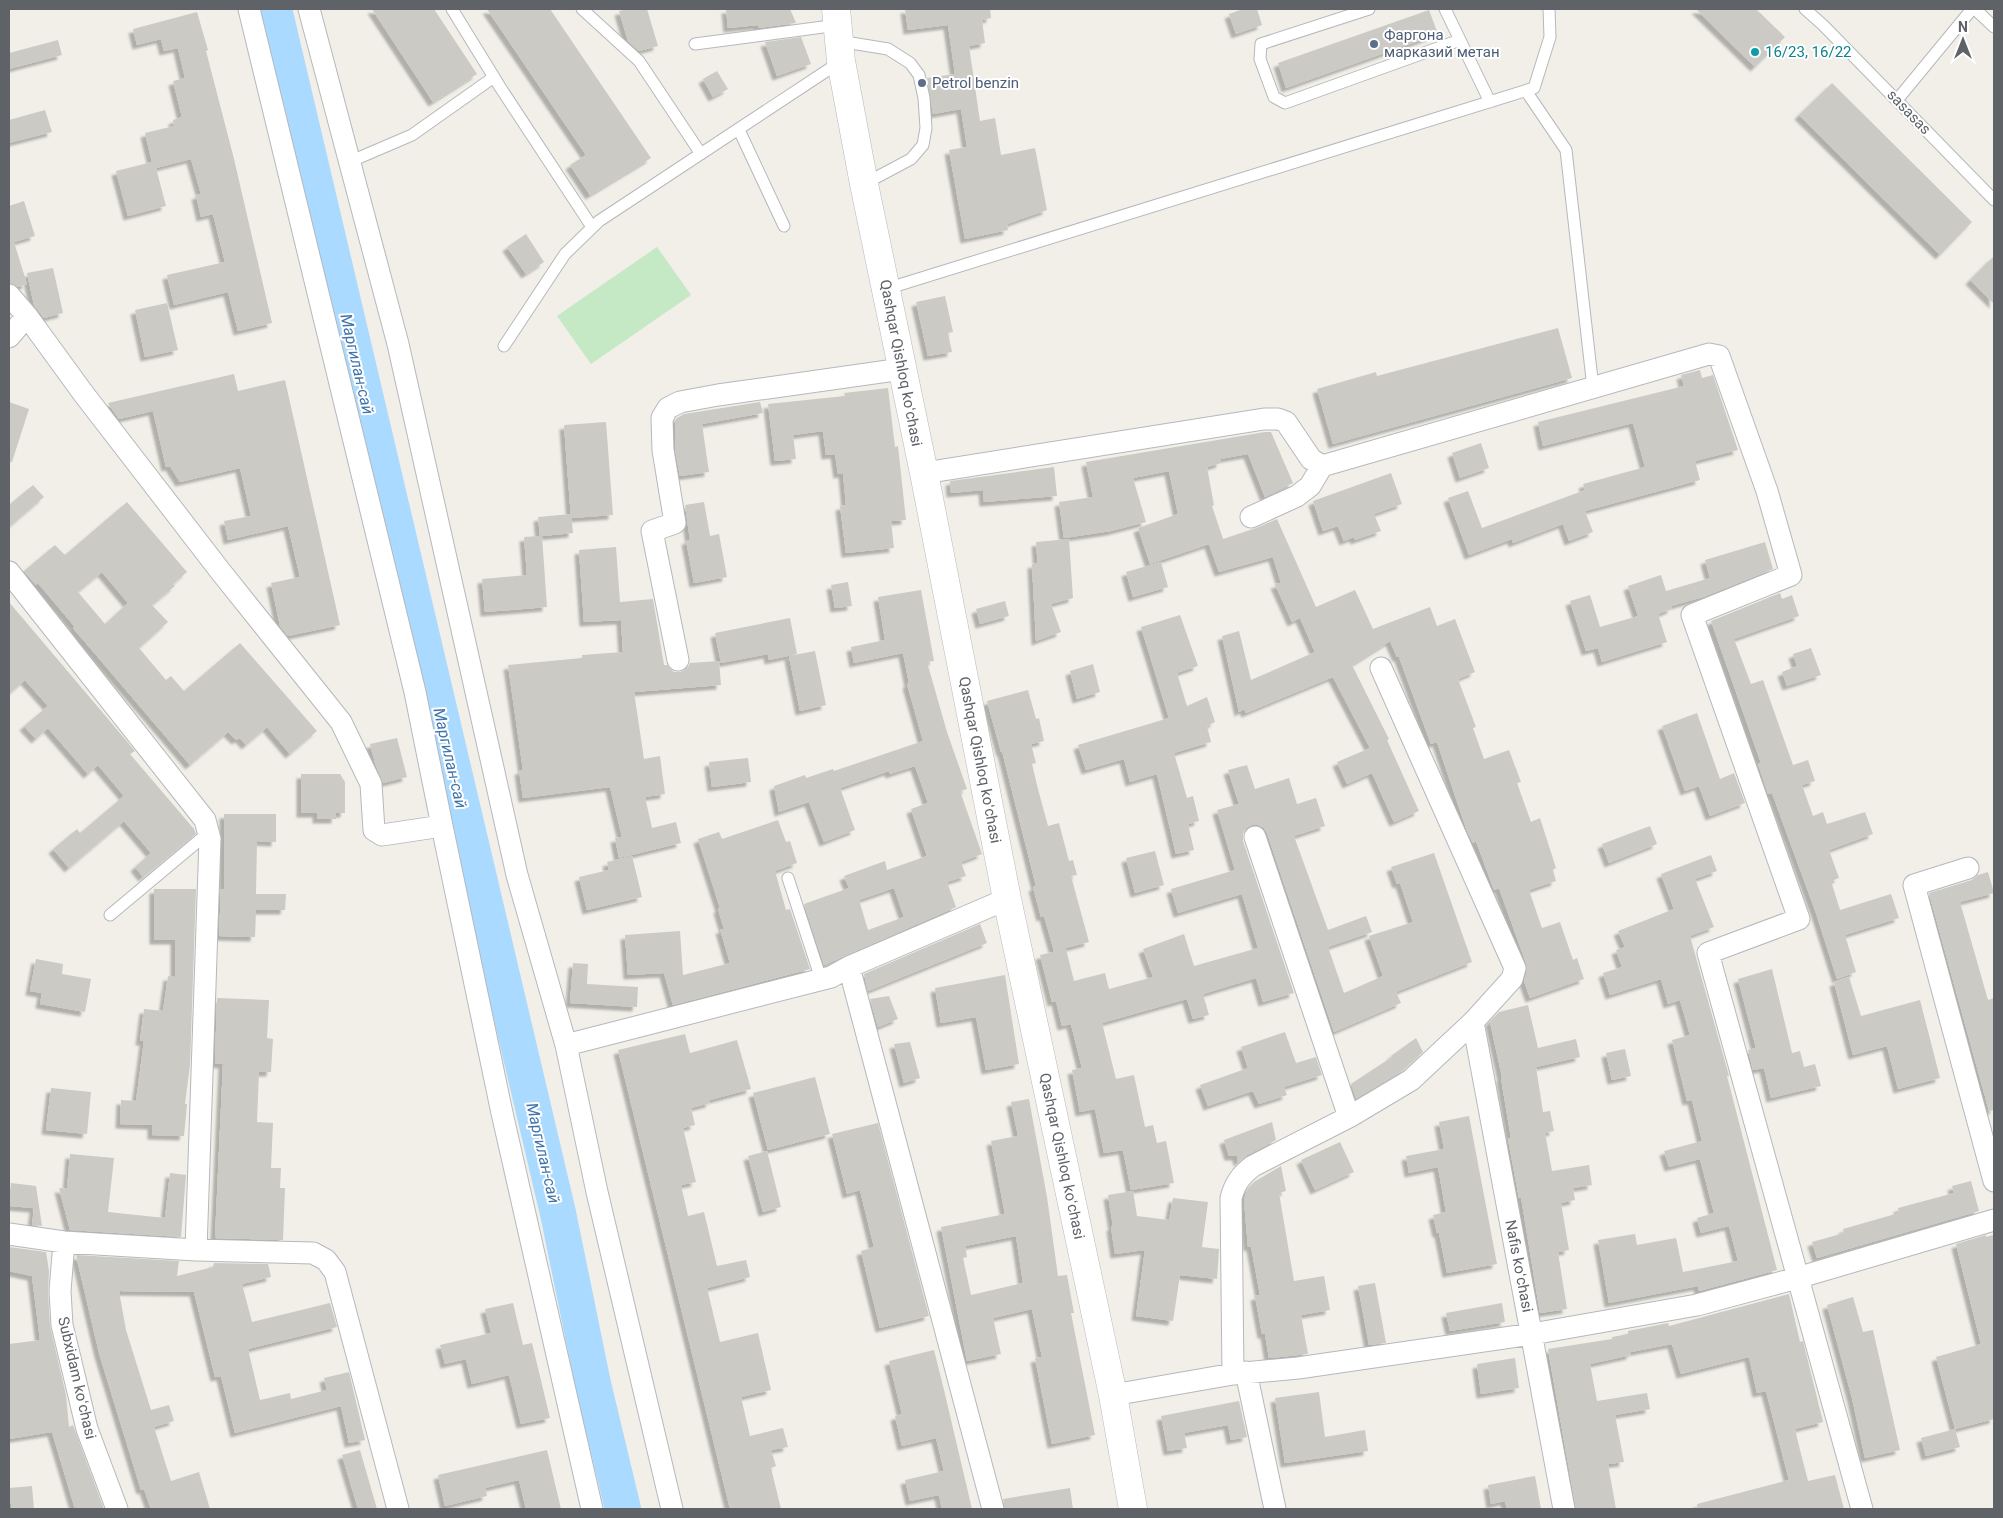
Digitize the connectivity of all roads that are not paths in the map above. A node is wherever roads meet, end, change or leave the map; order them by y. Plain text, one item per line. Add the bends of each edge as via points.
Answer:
1 (249, 9) edge
2 (309, 9) edge
3 (452, 9) edge
4 (582, 9) edge
5 (1369, 9) edge
6 (1445, 9) edge
7 (1549, 9) edge
8 (1805, 9) edge
9 (1972, 9) edge
10 (1976, 9) edge
11 (1994, 27) edge
12 (839, 34) edge
13 (1460, 40) junction
14 (695, 44) dead end
15 (494, 77) junction
16 (1526, 90) junction
17 (1897, 100) junction
18 (1490, 102) junction
19 (739, 130) junction
20 (701, 154) junction
21 (349, 162) junction
22 (864, 184) junction
23 (1994, 200) edge
24 (784, 226) dead end
25 (592, 228) junction
26 (886, 289) junction
27 (9, 295) edge
28 (27, 316) junction
29 (9, 337) edge
30 (504, 346) dead end
31 (902, 369) junction
32 (1593, 388) junction
33 (1322, 466) junction
34 (924, 473) junction
35 (1251, 517) dead end
36 (9, 572) edge
37 (678, 660) dead end
38 (1381, 668) dead end
39 (442, 826) junction
40 (208, 833) junction
41 (1256, 837) dead end
42 (1968, 868) dead end
43 (788, 878) dead end
44 (1007, 899) junction
45 (110, 915) dead end
46 (849, 967) junction
47 (821, 979) junction
48 (1473, 1022) junction
49 (566, 1045) junction
50 (1349, 1117) junction
51 (1994, 1182) edge
52 (1994, 1220) edge
53 (9, 1234) edge
54 (64, 1242) junction
55 (196, 1250) junction
56 (1797, 1278) junction
57 (1532, 1334) junction
58 (1240, 1373) junction
59 (1113, 1396) junction
60 (117, 1509) edge
61 (398, 1509) edge
62 (592, 1509) edge
63 (672, 1509) edge
64 (993, 1509) edge
65 (1134, 1509) edge
66 (1275, 1509) edge
67 (1564, 1509) edge
68 (1862, 1509) edge

1 - 39 street via 415,692
2 - 21 street
3 - 15 lane
4 - 20 lane via 639,61
5 - 13 lane via 1261,44 1260,59 1274,97 1285,103
6 - 13 lane
7 - 16 lane via 1550,37 1534,88
8 - 17 lane, sasasas
9 - 17 lane
10 - 11 lane
12 - 14 lane
12 - 19 lane
12 - 22 main road, Qashqar Qishloq koʻchasi
12 - 22 lane via 888,49 910,63 919,75 924,98 926,128 923,145 911,158
13 - 18 lane
15 - 21 lane via 412,135
15 - 25 lane
16 - 18 lane
16 - 32 lane via 1566,150
17 - 23 lane, sasasas
18 - 26 lane
19 - 20 lane
19 - 24 lane
20 - 25 lane via 599,220
21 - 49 street via 398,344 516,876
22 - 26 main road, Qashqar Qishloq koʻchasi
25 - 30 lane via 566,254
26 - 31 main road, Qashqar Qishloq koʻchasi
27 - 28 street
28 - 29 street
28 - 39 street via 221,572 341,722 372,784 374,830 382,835
31 - 34 main road, Qashqar Qishloq koʻchasi
31 - 37 street via 718,395 680,402 668,408 662,418 663,450 675,523 652,531
32 - 33 street
32 - 56 street via 1709,354 1719,356 1767,491 1792,575 1692,615 1799,919 1708,953
33 - 34 street via 1311,459 1286,422 1264,419
33 - 35 street via 1310,486 1297,496
34 - 44 main road, Qashqar Qishloq koʻchasi
36 - 40 street via 205,820
38 - 48 street via 1515,968 1512,979
39 - 62 street via 502,1113
40 - 45 lane
40 - 55 street
41 - 50 street
42 - 51 street via 1914,886
43 - 47 lane
44 - 46 street
44 - 59 main road, Qashqar Qishloq koʻchasi
46 - 47 street
46 - 64 street
47 - 49 street
48 - 50 street via 1411,1080
48 - 57 street, Nafis koʻchasi
49 - 63 street via 597,1192
50 - 58 street via 1253,1166 1234,1186 1231,1198
52 - 56 street
53 - 54 street
54 - 55 street
54 - 60 street, Subxidam koʻchasi via 60,1291 62,1325 87,1429
55 - 61 street via 313,1253 326,1260 335,1272
56 - 57 street via 1697,1305
56 - 68 street
57 - 58 street via 1298,1368
57 - 67 street, Nafis koʻchasi
58 - 59 street
58 - 66 street
59 - 65 main road, Qashqar Qishloq koʻchasi

